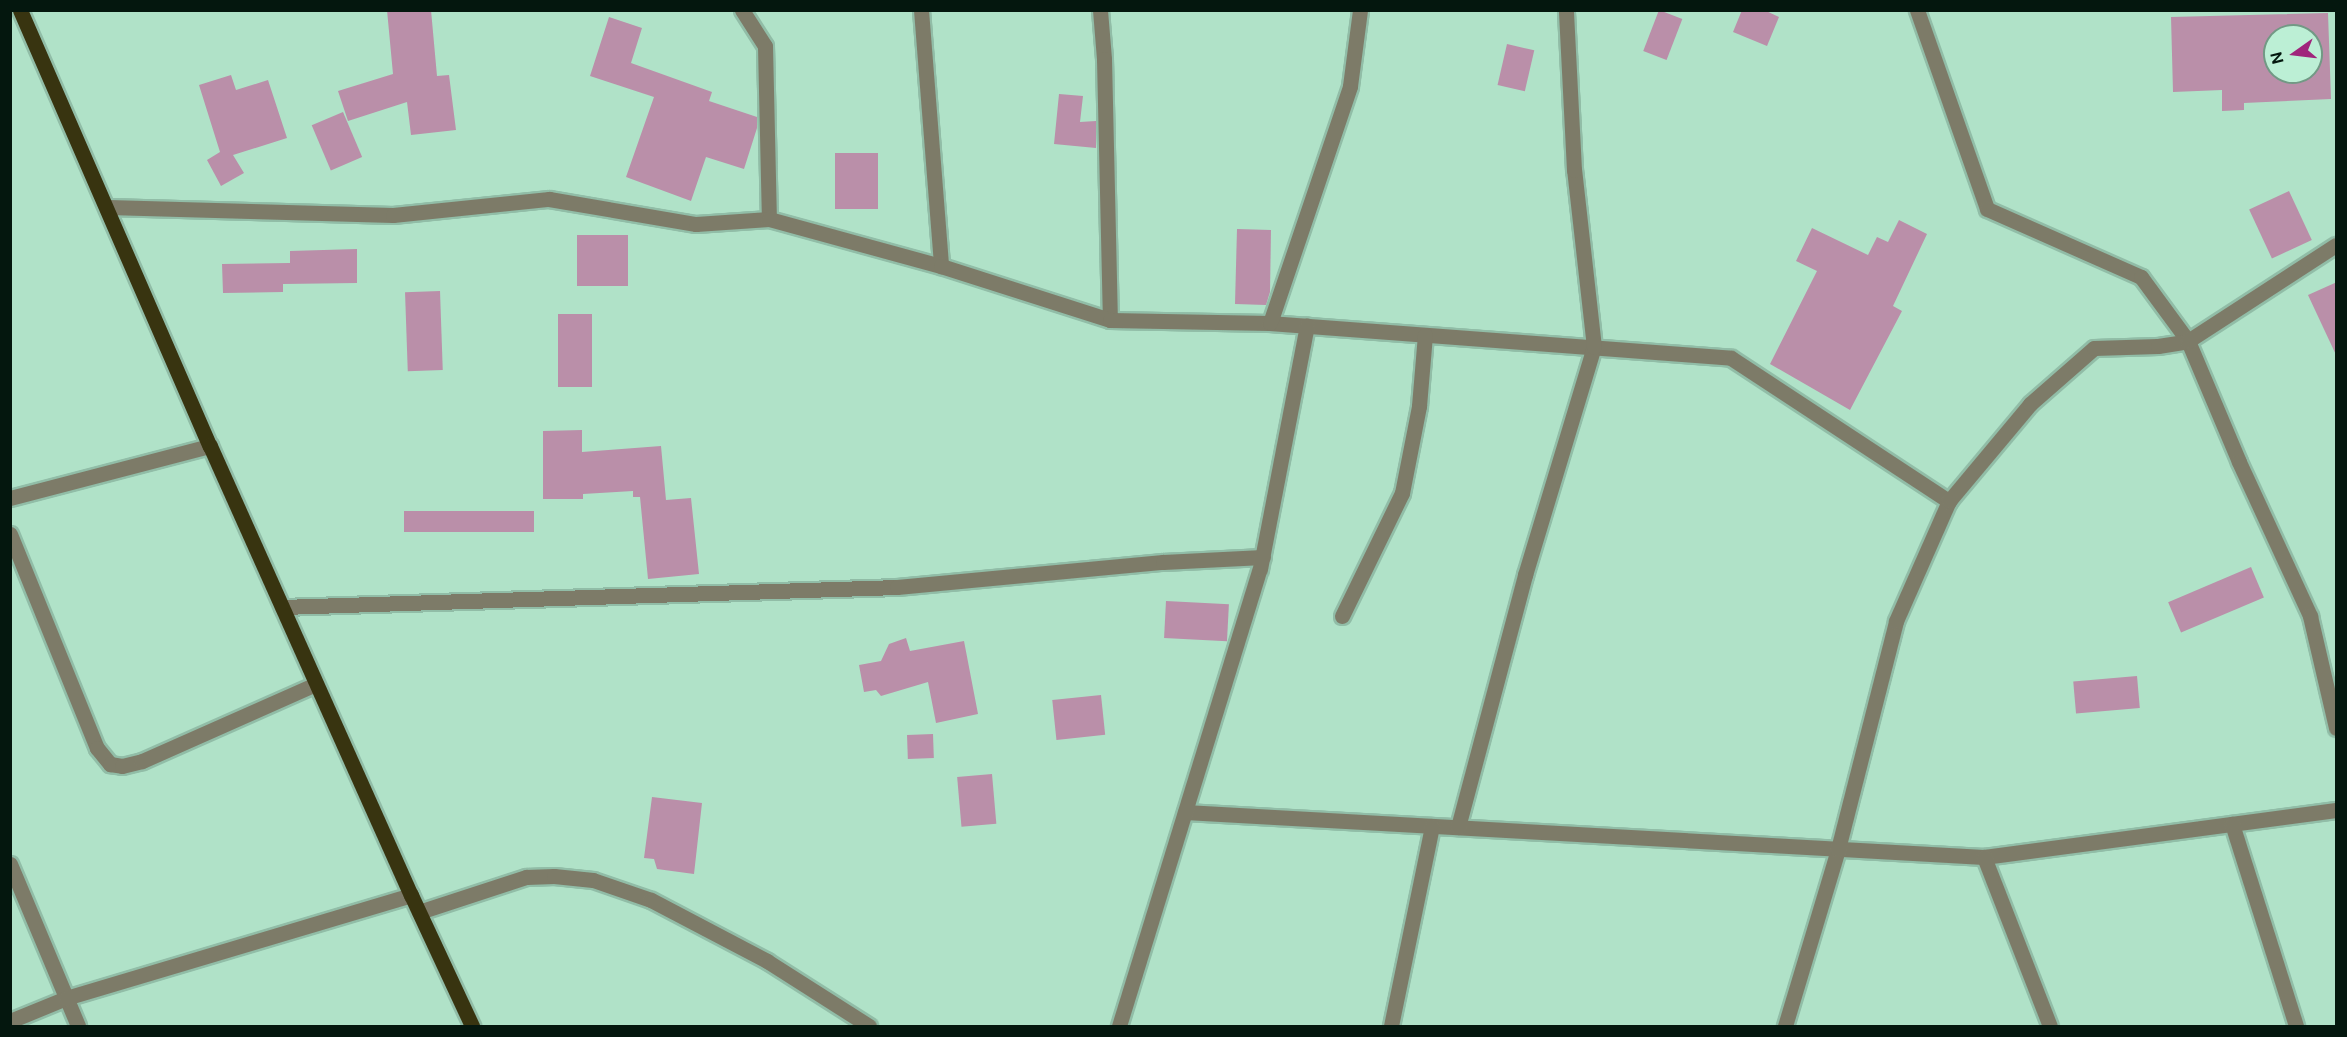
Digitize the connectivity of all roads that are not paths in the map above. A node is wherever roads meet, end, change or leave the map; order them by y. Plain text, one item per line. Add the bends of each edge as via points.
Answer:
1 (20, 10) edge
2 (742, 10) edge
3 (921, 10) edge
4 (1101, 10) edge
5 (1360, 10) edge
6 (1566, 10) edge
7 (1917, 10) edge
8 (108, 207) junction
9 (769, 219) junction
10 (2337, 245) edge
11 (941, 266) junction
12 (1110, 320) junction
13 (1270, 323) junction
14 (1307, 326) junction
15 (1425, 335) junction
16 (2188, 340) junction
17 (1594, 347) junction
18 (210, 446) junction
19 (10, 498) edge
20 (1949, 501) junction
21 (10, 534) edge
22 (1263, 557) junction
23 (282, 607) junction
24 (1341, 616) dead end
25 (316, 684) junction
26 (2337, 728) edge
27 (2337, 810) edge
28 (1185, 812) junction
29 (2232, 824) junction
30 (1432, 826) junction
31 (1458, 827) junction
32 (1838, 849) junction
33 (1984, 857) junction
34 (10, 864) edge
35 (411, 896) junction
36 (419, 912) junction
37 (66, 998) junction
38 (10, 1021) edge
39 (78, 1026) edge
40 (472, 1026) edge
41 (869, 1026) edge
42 (1119, 1026) edge
43 (1391, 1026) edge
44 (1785, 1026) edge
45 (2050, 1026) edge
46 (2296, 1026) edge

1 - 8 main road
2 - 9 street via 765,46
3 - 11 street
4 - 12 street
5 - 13 street via 1350,86
6 - 17 street via 1574,170
7 - 16 street via 1987,209 2141,277
8 - 9 street via 393,215 549,199 696,224
8 - 18 main road
9 - 11 street
10 - 16 street
11 - 12 street
12 - 13 street
13 - 14 street
14 - 15 street
14 - 22 street
15 - 17 street
15 - 24 street via 1419,406 1402,493
16 - 20 street via 2158,346 2094,348 2030,404
16 - 26 street via 2310,616
17 - 20 street via 1731,358
17 - 31 street via 1525,575
18 - 19 street
18 - 23 main road
20 - 32 street via 1896,621
21 - 25 street via 97,748 110,764 122,766 142,761
22 - 23 street via 1163,562 897,587
22 - 28 street
23 - 25 main road
25 - 35 main road
27 - 29 street
28 - 30 street
28 - 42 street
29 - 33 street
29 - 46 street
30 - 31 street
30 - 43 street
31 - 32 street
32 - 33 street
32 - 44 street
33 - 45 street
34 - 37 street
35 - 36 main road
35 - 37 street
36 - 40 main road
36 - 41 street via 526,878 593,880 651,900 767,961
37 - 38 street
37 - 39 street

